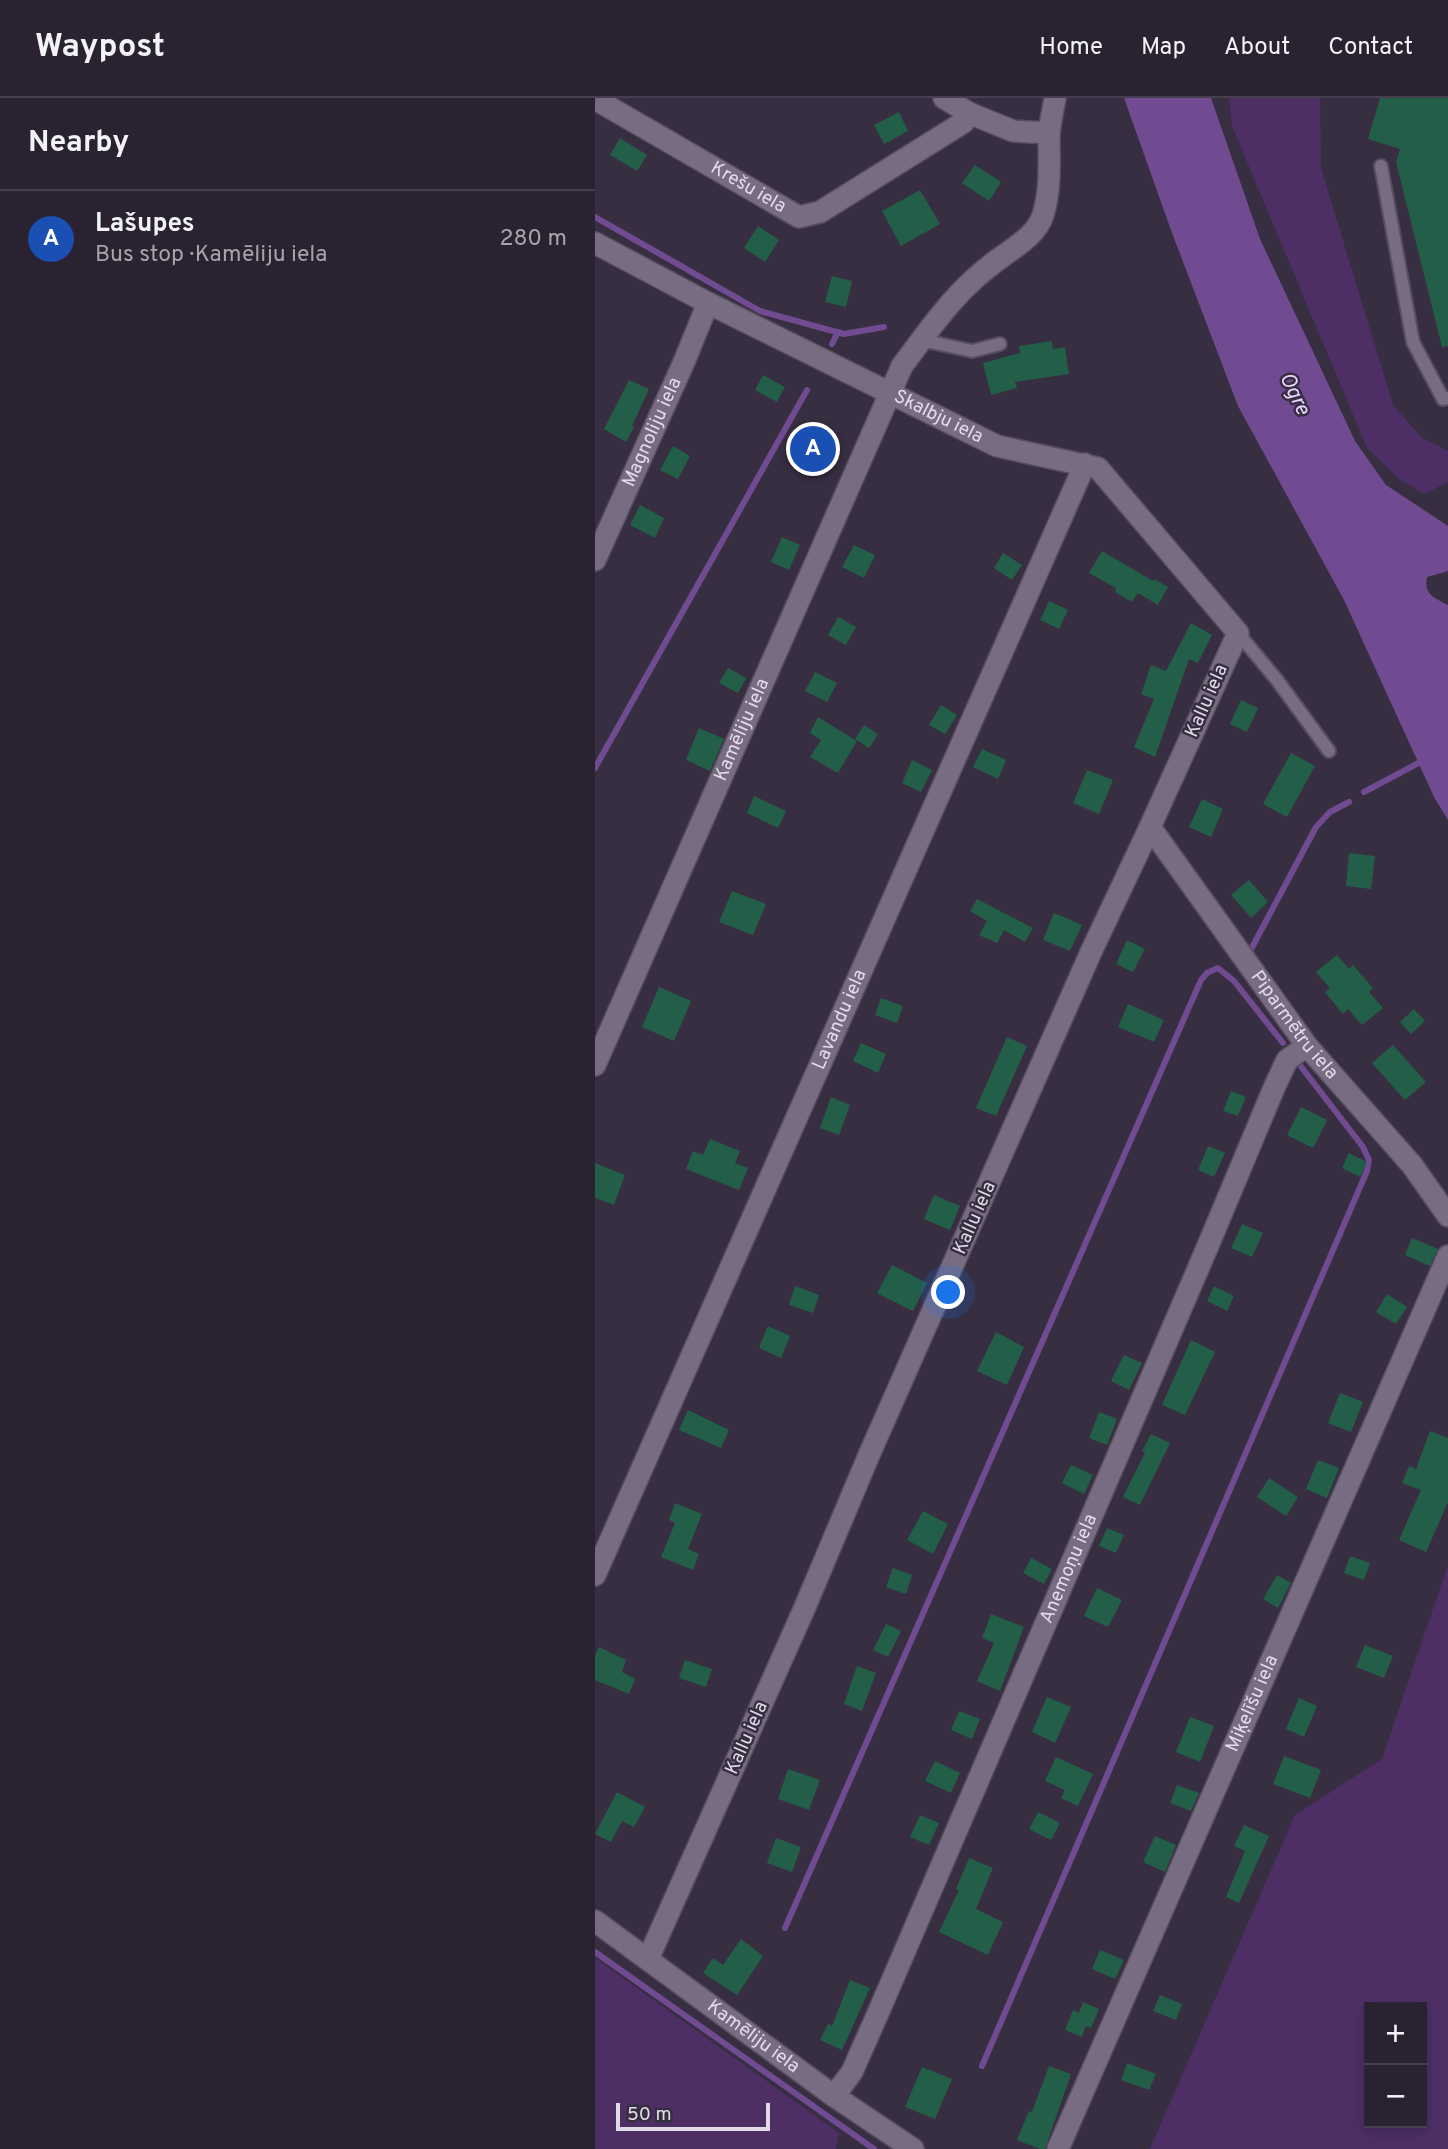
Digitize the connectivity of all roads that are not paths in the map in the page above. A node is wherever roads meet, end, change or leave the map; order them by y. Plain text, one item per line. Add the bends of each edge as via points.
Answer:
1 (944, 98) edge
2 (1055, 98) edge
3 (595, 99) edge
4 (969, 113) junction
5 (1049, 133) junction
6 (1381, 166) dead end
7 (595, 243) edge
8 (708, 303) junction
9 (921, 340) junction
10 (1000, 344) dead end
11 (888, 394) junction
12 (1448, 398) edge
13 (1085, 464) junction
14 (596, 554) edge
15 (1238, 634) junction
16 (1329, 751) dead end
17 (1150, 827) junction
18 (1307, 1046) junction
19 (595, 1065) edge
20 (1448, 1216) edge
21 (1448, 1256) edge
22 (595, 1575) edge
23 (595, 1922) edge
24 (647, 1959) junction
25 (834, 2096) junction
26 (913, 2149) edge
27 (1058, 2149) edge

1 - 4 street
2 - 5 street, Kamēliju iela
3 - 4 street, Krešu iela via 799,217 820,212 964,122
4 - 5 street via 1013,131
5 - 9 street, Kamēliju iela via 1050,172 1042,218 1020,244 964,286
6 - 12 lane via 1413,342 1443,399
7 - 8 street, Skalbju iela
8 - 11 street, Skalbju iela
8 - 14 street, Magnoliju iela
9 - 10 lane via 972,351
9 - 11 street, Kamēliju iela
11 - 13 street, Skalbju iela via 997,446
11 - 19 street, Kamēliju iela
13 - 15 street, Skalbju iela via 1105,475
13 - 22 street, Lavandu iela
15 - 16 lane
15 - 17 street, Kallu iela
17 - 18 street, Piparmētru iela
17 - 24 street, Kallu iela
18 - 20 street, Piparmētru iela via 1412,1165
18 - 25 street, Anemoņu iela via 1287,1060 1274,1088 882,2004 852,2072
21 - 27 street, Miķelīšu iela
23 - 24 street, Kamēliju iela
24 - 25 street, Kamēliju iela
25 - 26 street, Kamēliju iela

